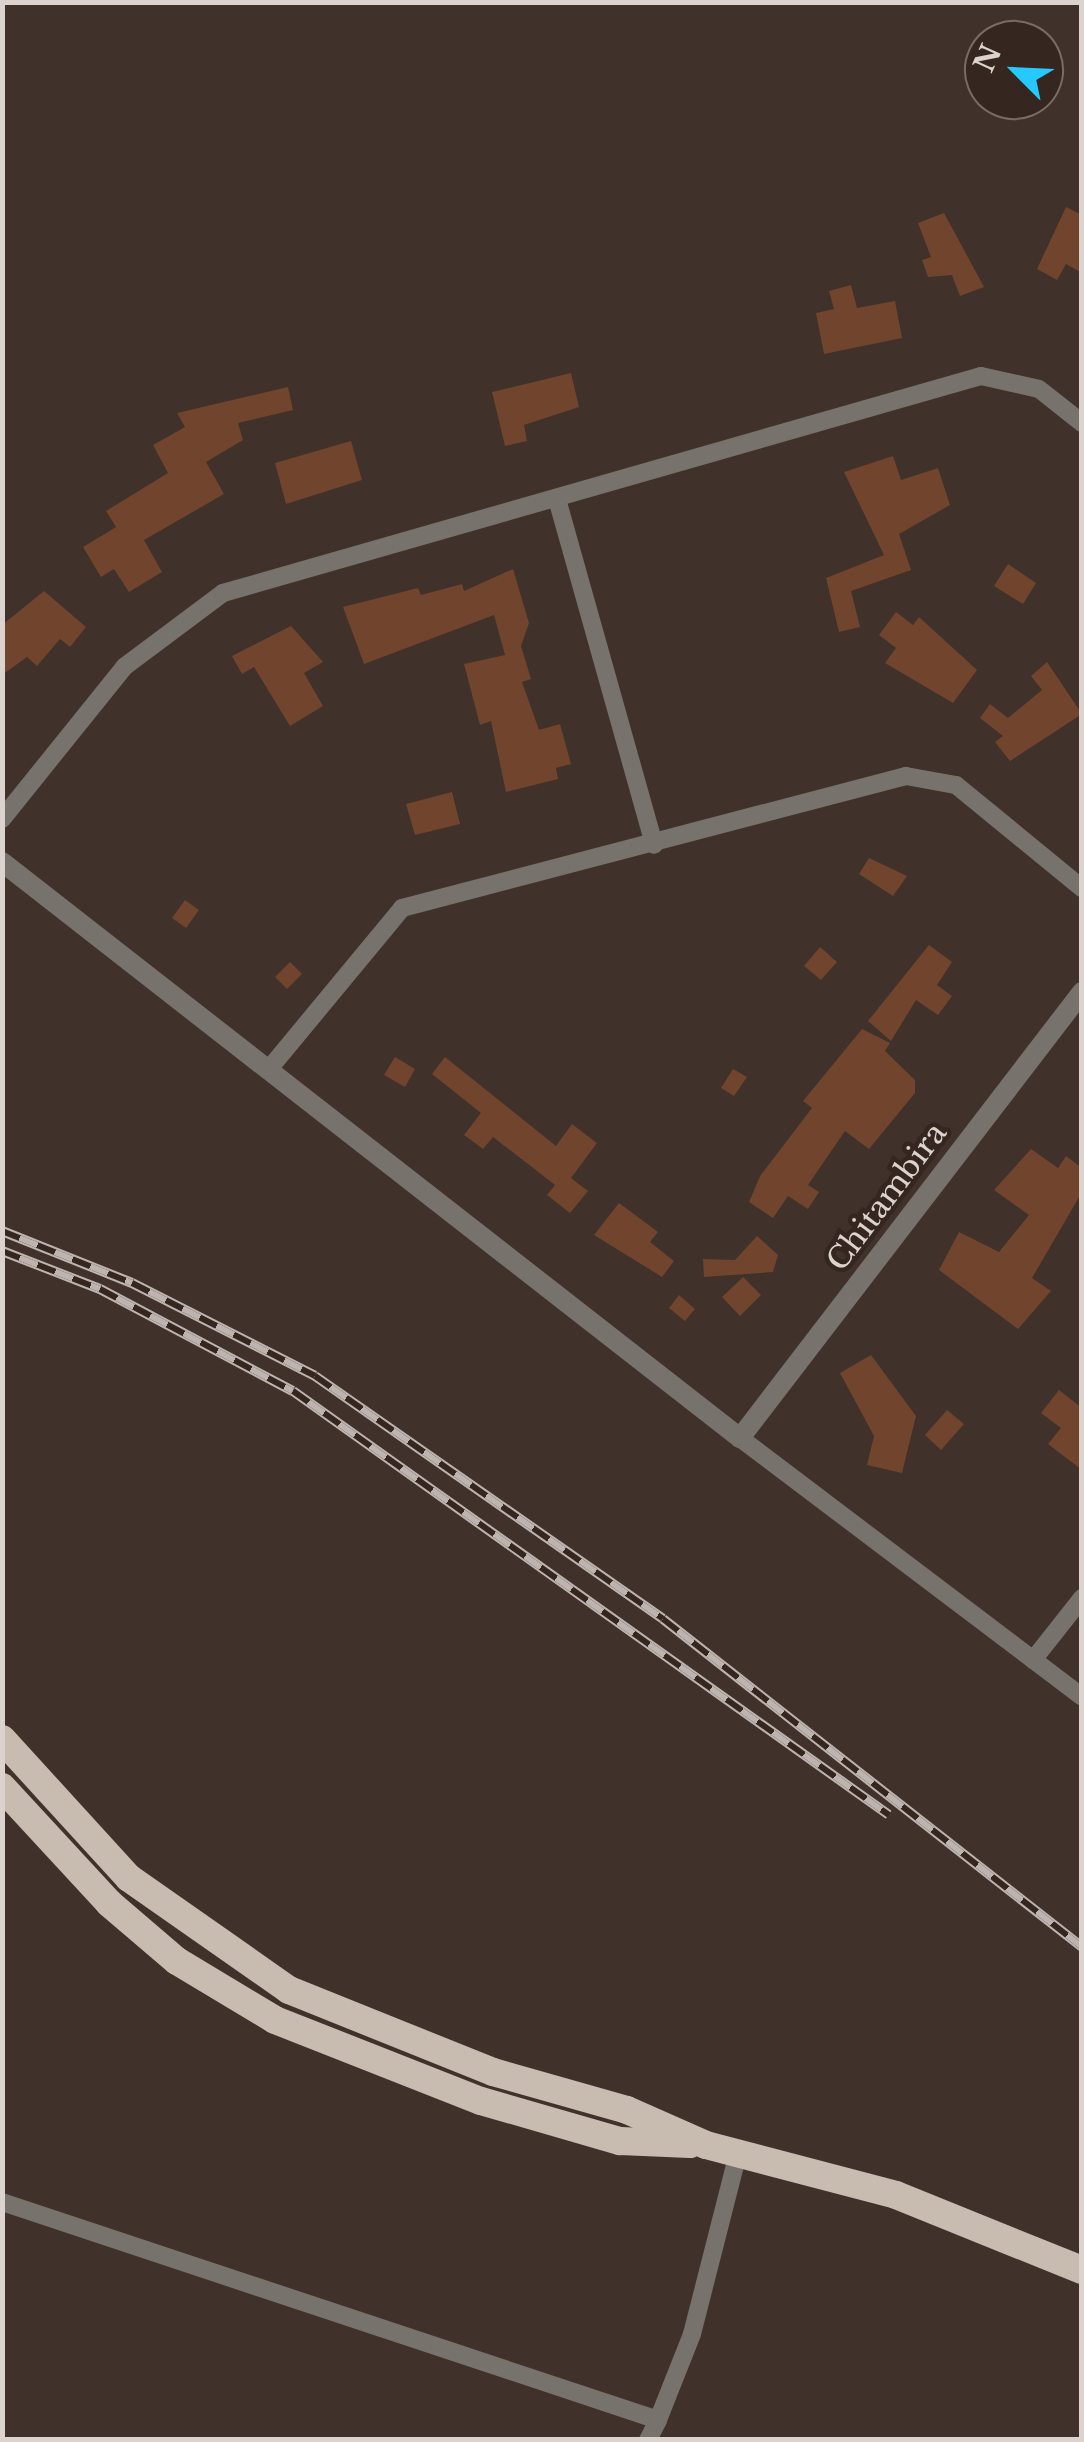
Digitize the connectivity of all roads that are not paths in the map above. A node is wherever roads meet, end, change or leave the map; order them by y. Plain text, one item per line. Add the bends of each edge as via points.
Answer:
1 (1082, 424) edge
2 (557, 499) junction
3 (2, 820) edge
4 (654, 845) junction
5 (2, 862) edge
6 (1082, 888) edge
7 (1082, 992) edge
8 (269, 1069) junction
9 (740, 1438) junction
10 (1082, 1598) edge
11 (1034, 1660) junction
12 (1082, 1697) edge
13 (2, 1739) edge
14 (2, 1788) edge
15 (706, 2145) junction
16 (738, 2154) junction
17 (2, 2202) edge
18 (1082, 2270) edge
19 (658, 2420) junction
20 (648, 2440) edge

1 - 2 street via 1039,389 981,376
2 - 3 street via 223,594 124,667
2 - 4 street
4 - 6 street via 920,773 956,785
4 - 8 street via 402,908
5 - 8 street
7 - 9 street, Chitambira
8 - 9 street
9 - 11 street
10 - 11 street
11 - 12 street
13 - 15 highway via 130,1878 290,1990
14 - 15 highway via 108,1904 176,1961 274,2020 481,2102 620,2141
15 - 16 highway
16 - 18 highway via 896,2196
16 - 19 street via 692,2334
17 - 19 street
19 - 20 street

